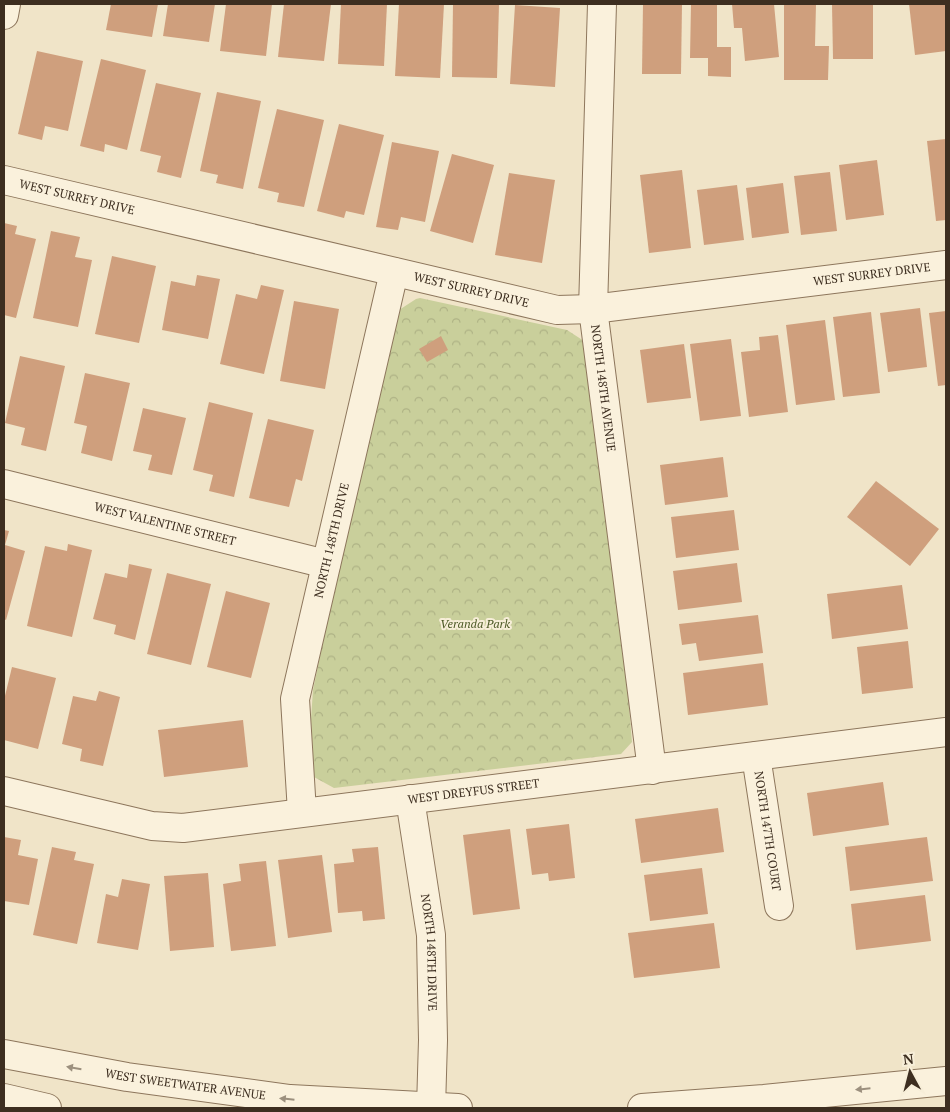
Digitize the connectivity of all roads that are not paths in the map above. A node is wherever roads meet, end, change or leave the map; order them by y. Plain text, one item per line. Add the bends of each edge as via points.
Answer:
1 (602, 4) edge
2 (4, 180) edge
3 (946, 265) edge
4 (394, 272) junction
5 (593, 309) junction
6 (4, 484) edge
7 (326, 564) junction
8 (946, 732) edge
9 (756, 756) junction
10 (652, 770) junction
11 (4, 791) edge
12 (410, 799) junction
13 (302, 812) junction
14 (779, 906) dead end
15 (4, 1054) edge
16 (946, 1081) edge
17 (4, 1098) edge
18 (47, 1108) edge
19 (431, 1108) edge
20 (458, 1108) edge
21 (642, 1108) edge

1 - 5 street, NORTH 148TH AVENUE
2 - 4 street, WEST SURREY DRIVE
3 - 5 street, WEST SURREY DRIVE
4 - 5 street, WEST SURREY DRIVE via 557,310
4 - 7 street, NORTH 148TH DRIVE
5 - 10 street, NORTH 148TH AVENUE
6 - 7 street, WEST VALENTINE STREET
7 - 13 street, NORTH 148TH DRIVE via 295,698
8 - 9 street, WEST DREYFUS STREET
9 - 10 street, WEST DREYFUS STREET
9 - 14 street, NORTH 147TH COURT
10 - 12 street, WEST DREYFUS STREET
11 - 13 street, WEST DREYFUS STREET via 152,826 183,828
12 - 13 street, WEST DREYFUS STREET
12 - 19 street, NORTH 148TH DRIVE via 431,935
19 -> 15 street, WEST SWEETWATER AVENUE via 280,1098 127,1077
16 -> 21 street
17 - 18 street
19 - 20 street, WEST SWEETWATER AVENUE

